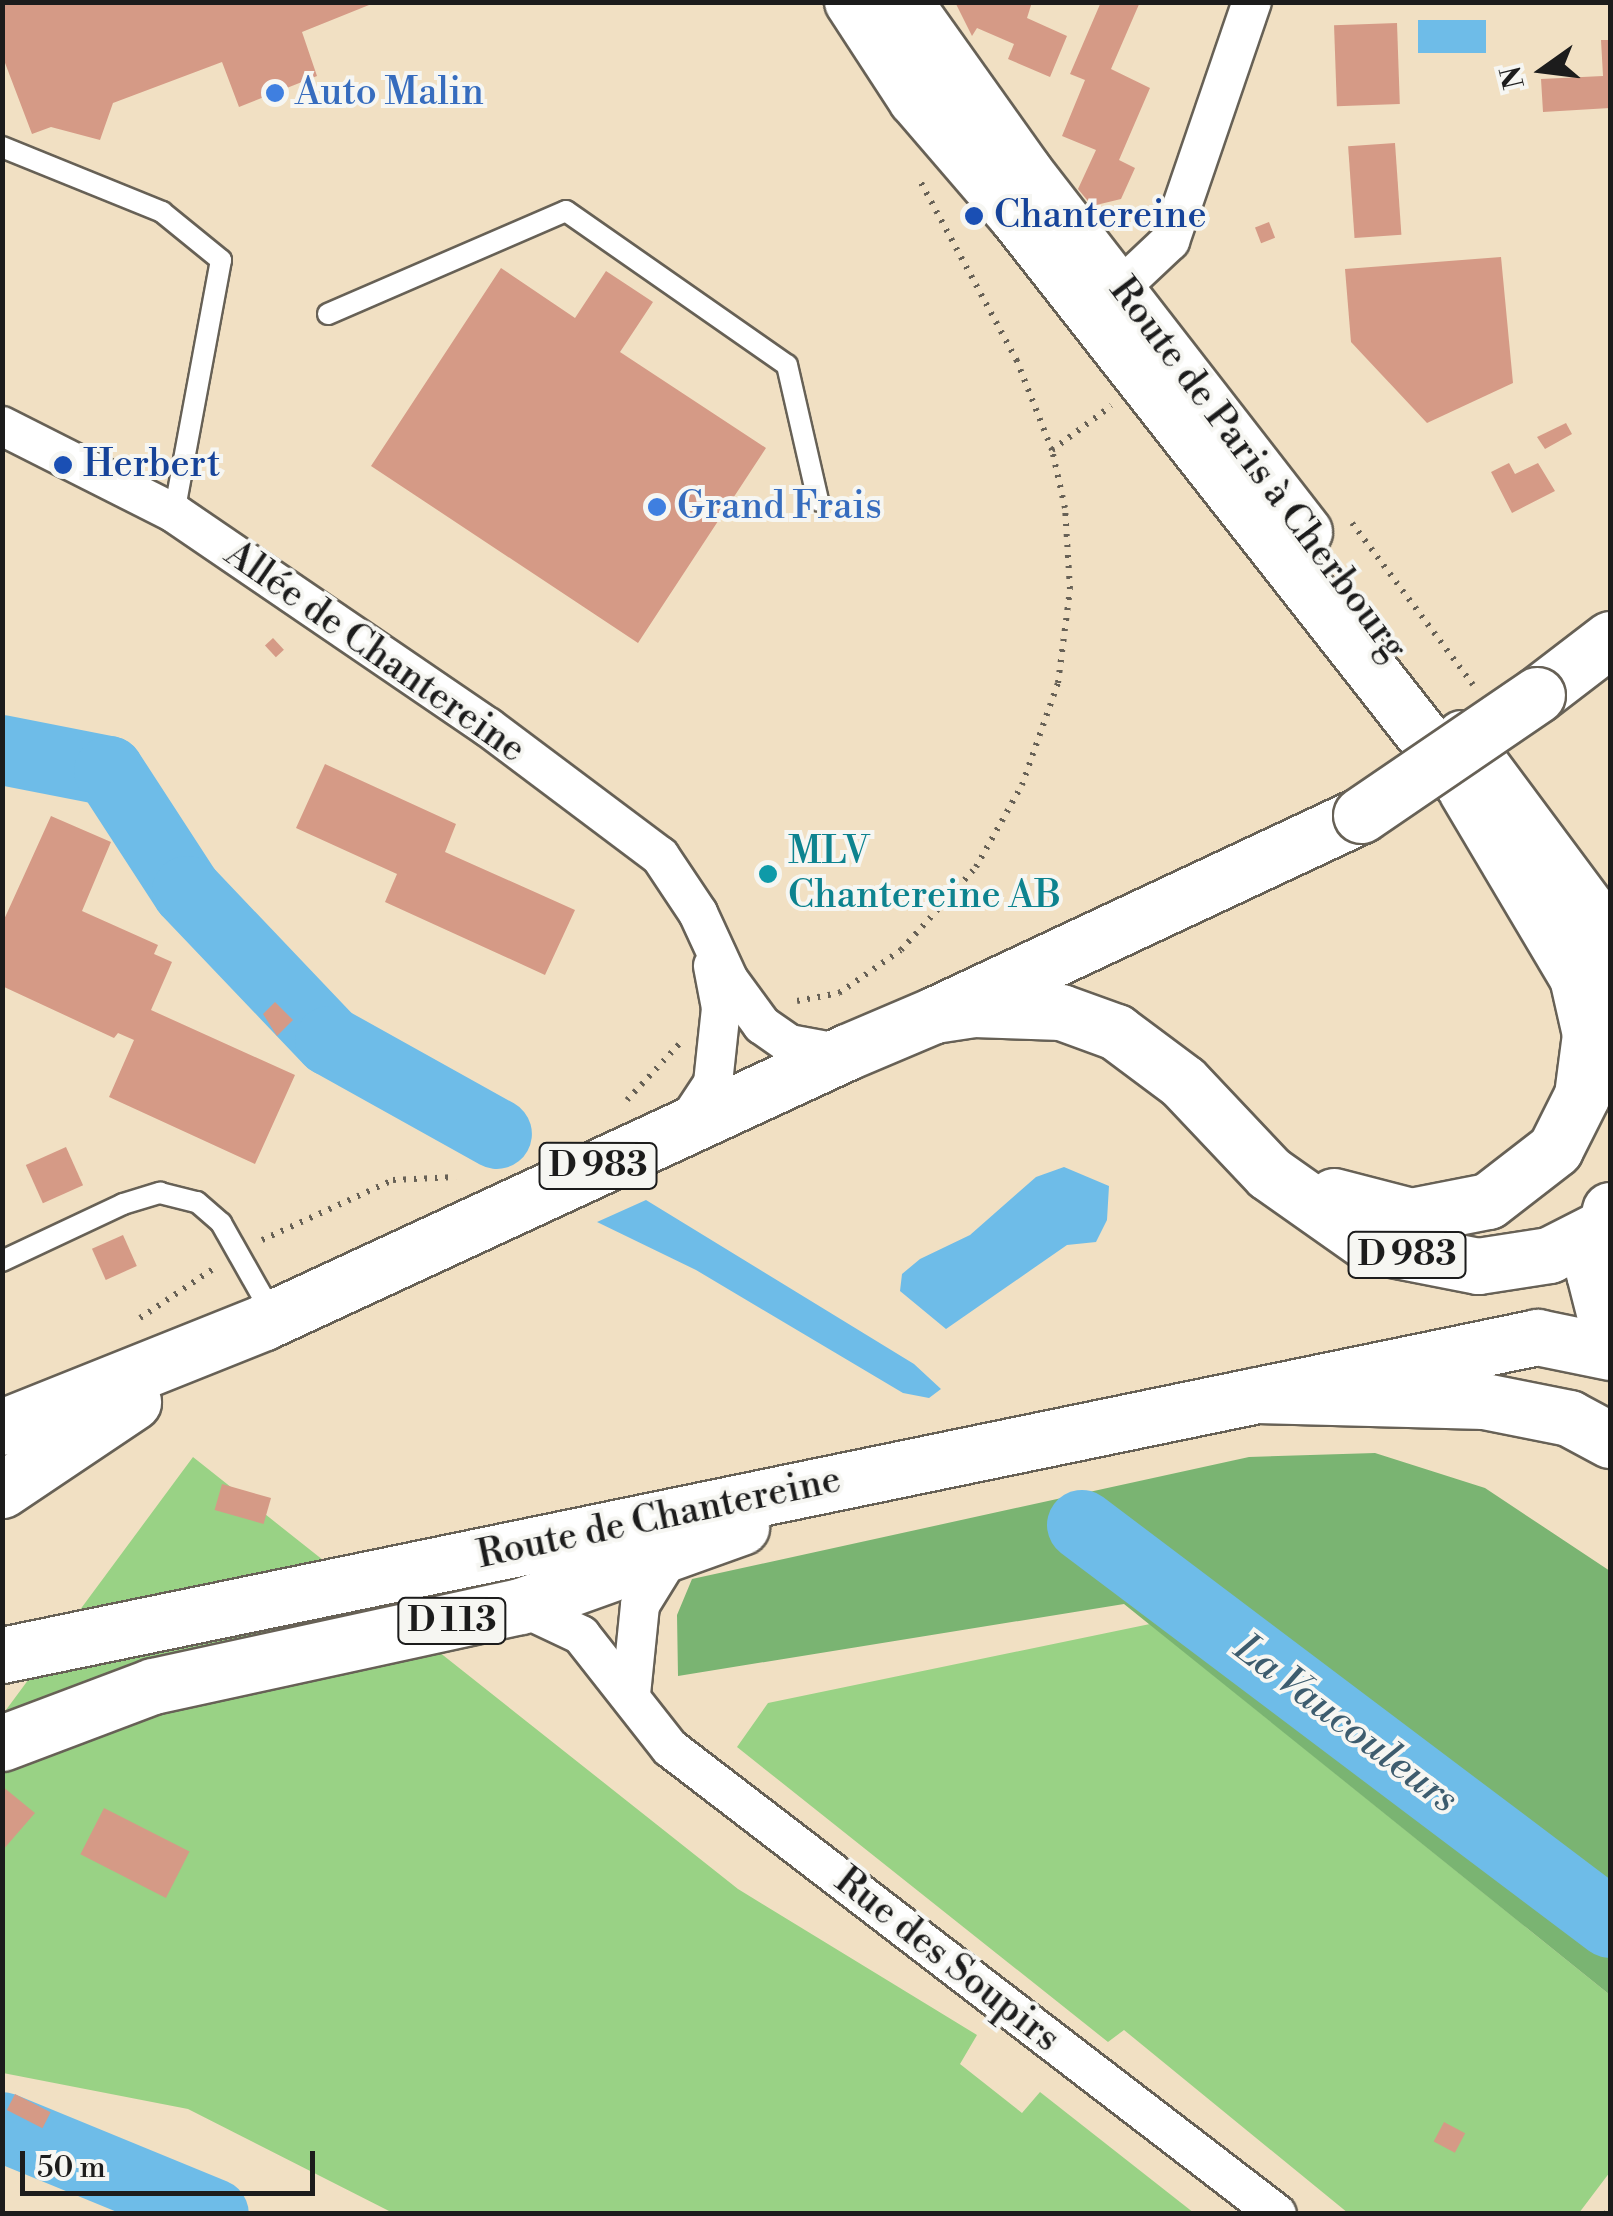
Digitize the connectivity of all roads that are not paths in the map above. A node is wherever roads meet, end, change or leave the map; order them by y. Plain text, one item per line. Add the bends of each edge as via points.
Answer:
1 (851, 2) edge
2 (1252, 2) edge
3 (901, 4) edge
4 (2, 146) edge
5 (1106, 301) junction
6 (328, 314) dead end
7 (2, 426) edge
8 (818, 500) dead end
9 (174, 513) junction
10 (1610, 640) edge
11 (1466, 790) junction
12 (1610, 936) edge
13 (1610, 984) edge
14 (934, 1015) junction
15 (737, 1021) junction
16 (843, 1054) junction
17 (686, 1124) junction
18 (1240, 1144) junction
19 (1606, 1219) edge
20 (2, 1262) edge
21 (269, 1320) junction
22 (1610, 1336) edge
23 (1610, 1352) edge
24 (1257, 1395) junction
25 (2, 1427) edge
26 (1610, 1440) edge
27 (892, 1468) junction
28 (2, 1490) edge
29 (671, 1554) junction
30 (520, 1606) junction
31 (2, 1655) edge
32 (630, 1694) junction
33 (2, 1742) edge
34 (1277, 2214) edge

1 - 5 main road via 914,100
2 - 5 street via 1170,241
3 - 5 main road, Route de Paris à Cherbourg via 1026,171
4 - 9 lane via 162,212 221,260
5 - 11 main road
5 - 12 main road, Route de Paris à Cherbourg
6 - 8 lane via 566,211 787,366
7 - 9 street, Allée de Chantereine
9 - 15 street, Allée de Chantereine via 488,727 660,856 705,930
10 - 14 main road, bridge via 1361,815
11 - 13 main road
11 - 18 main road via 1564,952 1586,1005 1590,1034 1582,1095 1554,1149 1488,1201 1411,1216 1326,1192
14 - 16 main road, D 983
14 - 18 main road, D 983 via 1035,1008 1087,1020 1145,1050
15 - 16 street via 790,1044
15 - 17 street via 713,1083
16 - 17 main road, D 983
17 - 21 main road, D 983
18 - 19 main road, D 983 via 1332,1223 1371,1245 1431,1261 1528,1260
19 - 22 main road via 1594,1273
20 - 21 lane via 160,1193 197,1202 240,1251
21 - 25 main road, D 983
21 - 28 main road
23 - 24 main road via 1537,1337
24 - 26 main road via 1484,1400 1569,1418
24 - 27 main road, Route de Chantereine
27 - 29 main road, D 113
27 - 31 main road, Route de Chantereine
29 - 30 main road, D 113
29 - 32 street via 640,1605
30 - 32 street, Rue des Soupirs via 581,1635
30 - 33 main road, D 113 via 153,1686
32 - 34 street, Rue des Soupirs via 670,1748

